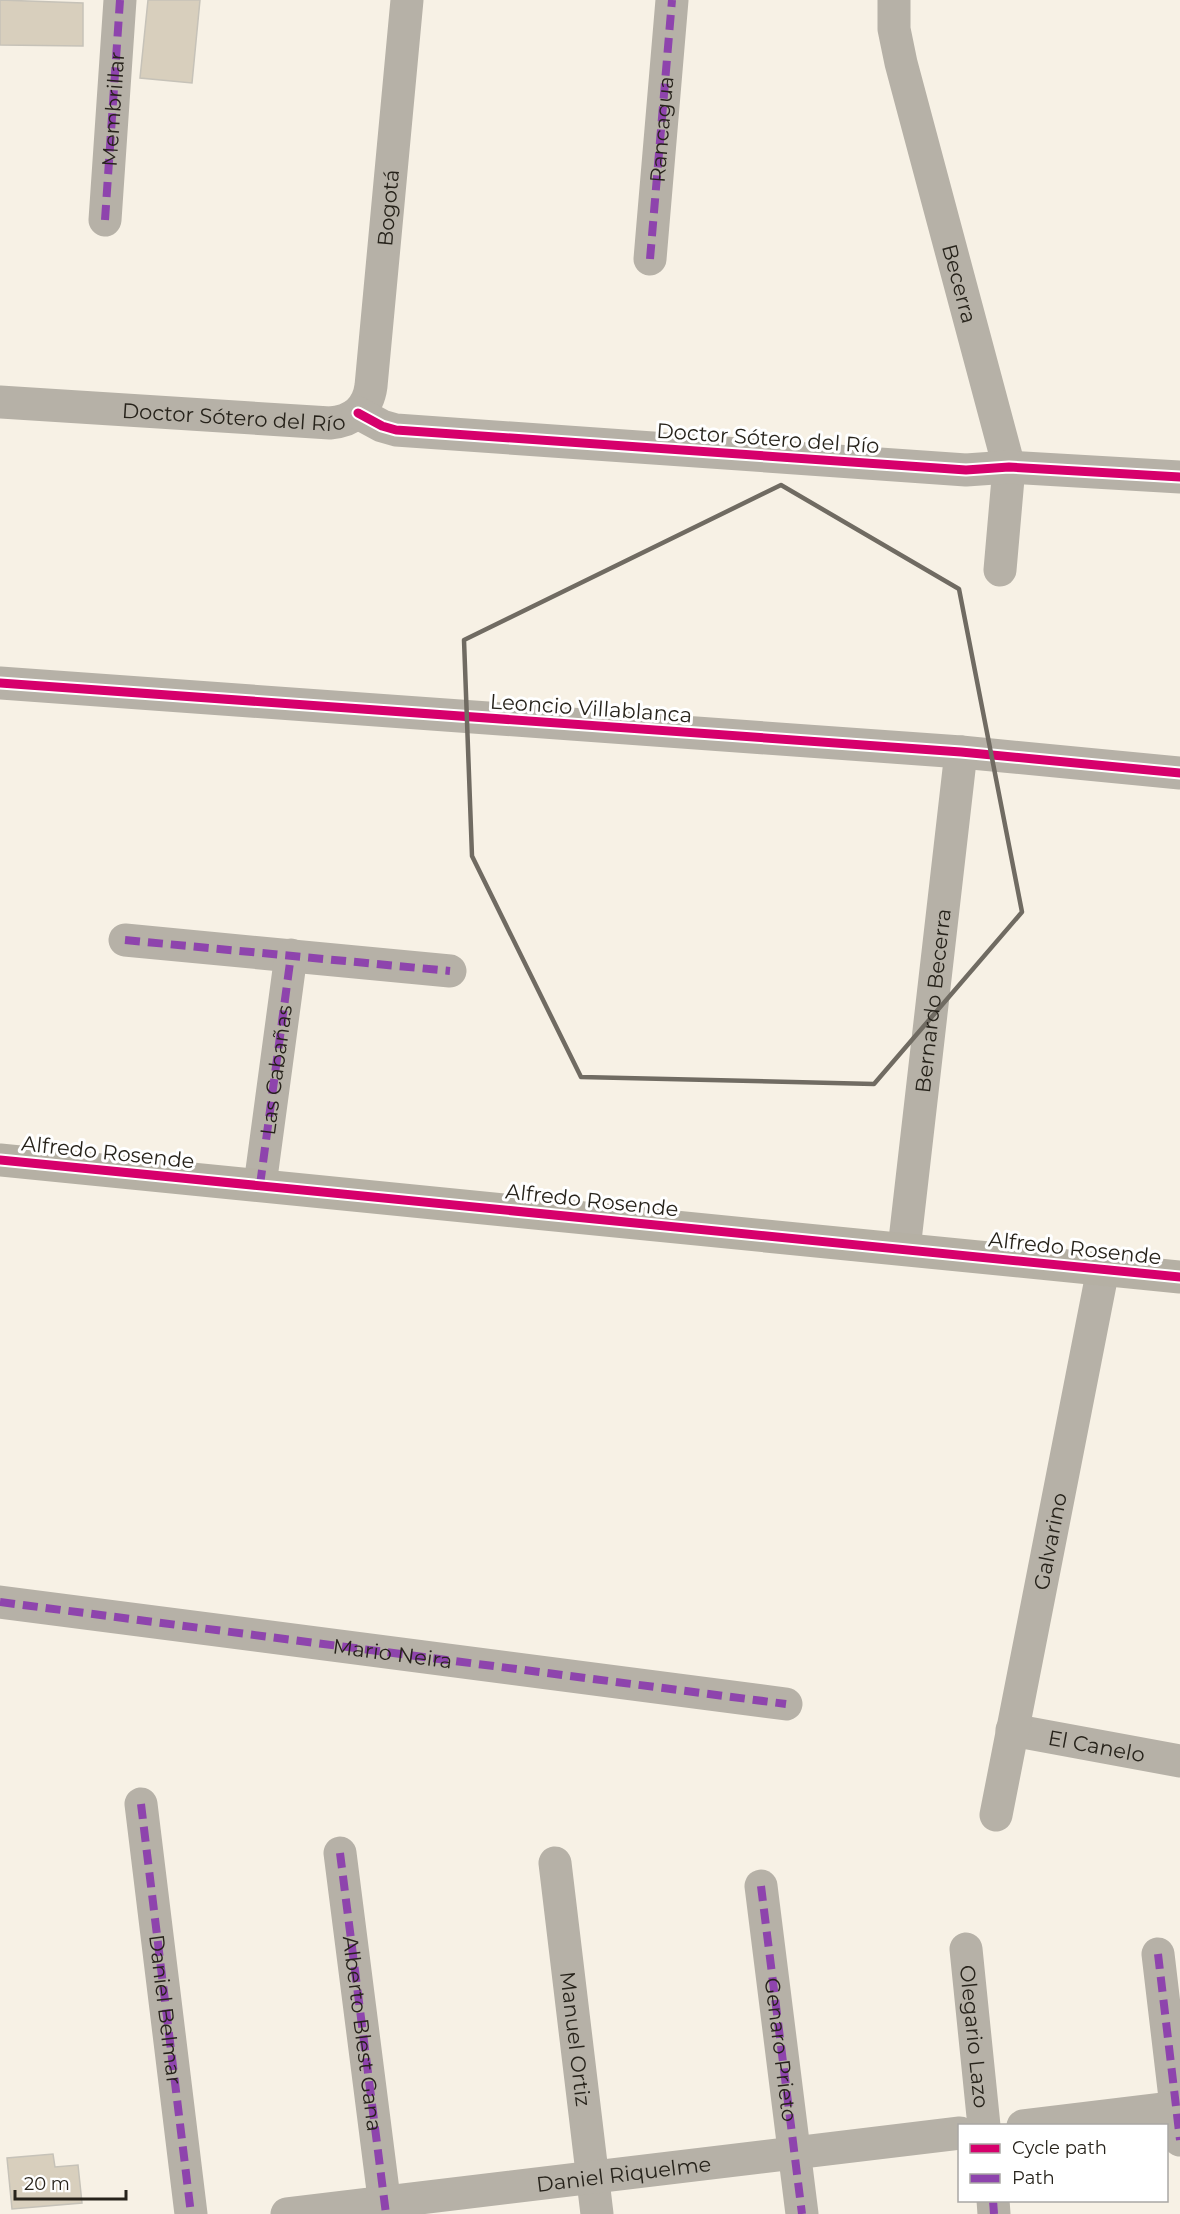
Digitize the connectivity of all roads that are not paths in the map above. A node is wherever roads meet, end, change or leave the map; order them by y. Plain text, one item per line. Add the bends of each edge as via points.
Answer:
1 (120, 0) edge
2 (407, 0) edge
3 (672, 0) edge
4 (894, 0) edge
5 (105, 220) dead end
6 (650, 259) dead end
7 (0, 402) edge
8 (358, 413) junction
9 (1009, 466) junction
10 (1180, 477) edge
11 (1000, 570) dead end
12 (0, 683) edge
13 (961, 752) junction
14 (1180, 773) edge
15 (125, 940) dead end
16 (291, 955) junction
17 (450, 970) dead end
18 (0, 1160) edge
19 (260, 1185) junction
20 (904, 1249) junction
21 (1103, 1269) junction
22 (1180, 1276) edge
23 (0, 1602) edge
24 (786, 1704) dead end
25 (1012, 1730) junction
26 (1180, 1761) edge
27 (141, 1804) dead end
28 (996, 1815) dead end
29 (340, 1853) dead end
30 (555, 1863) dead end
31 (761, 1886) dead end
32 (966, 1949) dead end
33 (1158, 1954) dead end
34 (1178, 2107) edge
35 (984, 2124) edge
36 (1039, 2124) edge
37 (958, 2133) edge
38 (1180, 2140) edge
39 (794, 2153) junction
40 (593, 2177) junction
41 (385, 2208) edge
42 (191, 2214) edge
43 (287, 2214) edge
44 (597, 2214) edge
45 (802, 2214) edge

1 - 5 street, Membrillar
2 - 8 street, Bogotá via 370,396
3 - 6 street, Rancagua
4 - 9 street, Becerra via 894,29 901,63
7 - 8 street, Doctor Sótero del Río via 330,423
8 - 9 street, Doctor Sótero del Río via 396,430 966,470
9 - 10 street, Doctor Sótero del Río
9 - 11 street, Becerra
12 - 13 street, Leoncio Villablanca
13 - 14 street, Leoncio Villablanca
13 - 20 street, Bernardo Becerra
15 - 16 street
16 - 17 street
16 - 19 street, Las Cabañas
18 - 19 street, Alfredo Rosende
19 - 20 street, Alfredo Rosende
20 - 21 street, Alfredo Rosende
21 - 22 street, Alfredo Rosende
21 - 25 street, Galvarino
23 - 24 street, Mario Neira
25 - 26 street, El Canelo
25 - 28 street, Galvarino
27 - 42 street, Daniel Belmar
29 - 41 street, Alberto Blest Gana
30 - 40 street, Manuel Ortiz
31 - 39 street, Genaro Prieto
32 - 35 street, Olegario Lazo
33 - 34 street
34 - 36 street
34 - 38 street
37 - 39 street, Daniel Riquelme
39 - 40 street, Daniel Riquelme
39 - 45 street, Genaro Prieto
40 - 41 street, Daniel Riquelme
40 - 44 street, Manuel Ortiz
41 - 43 street, Daniel Riquelme

